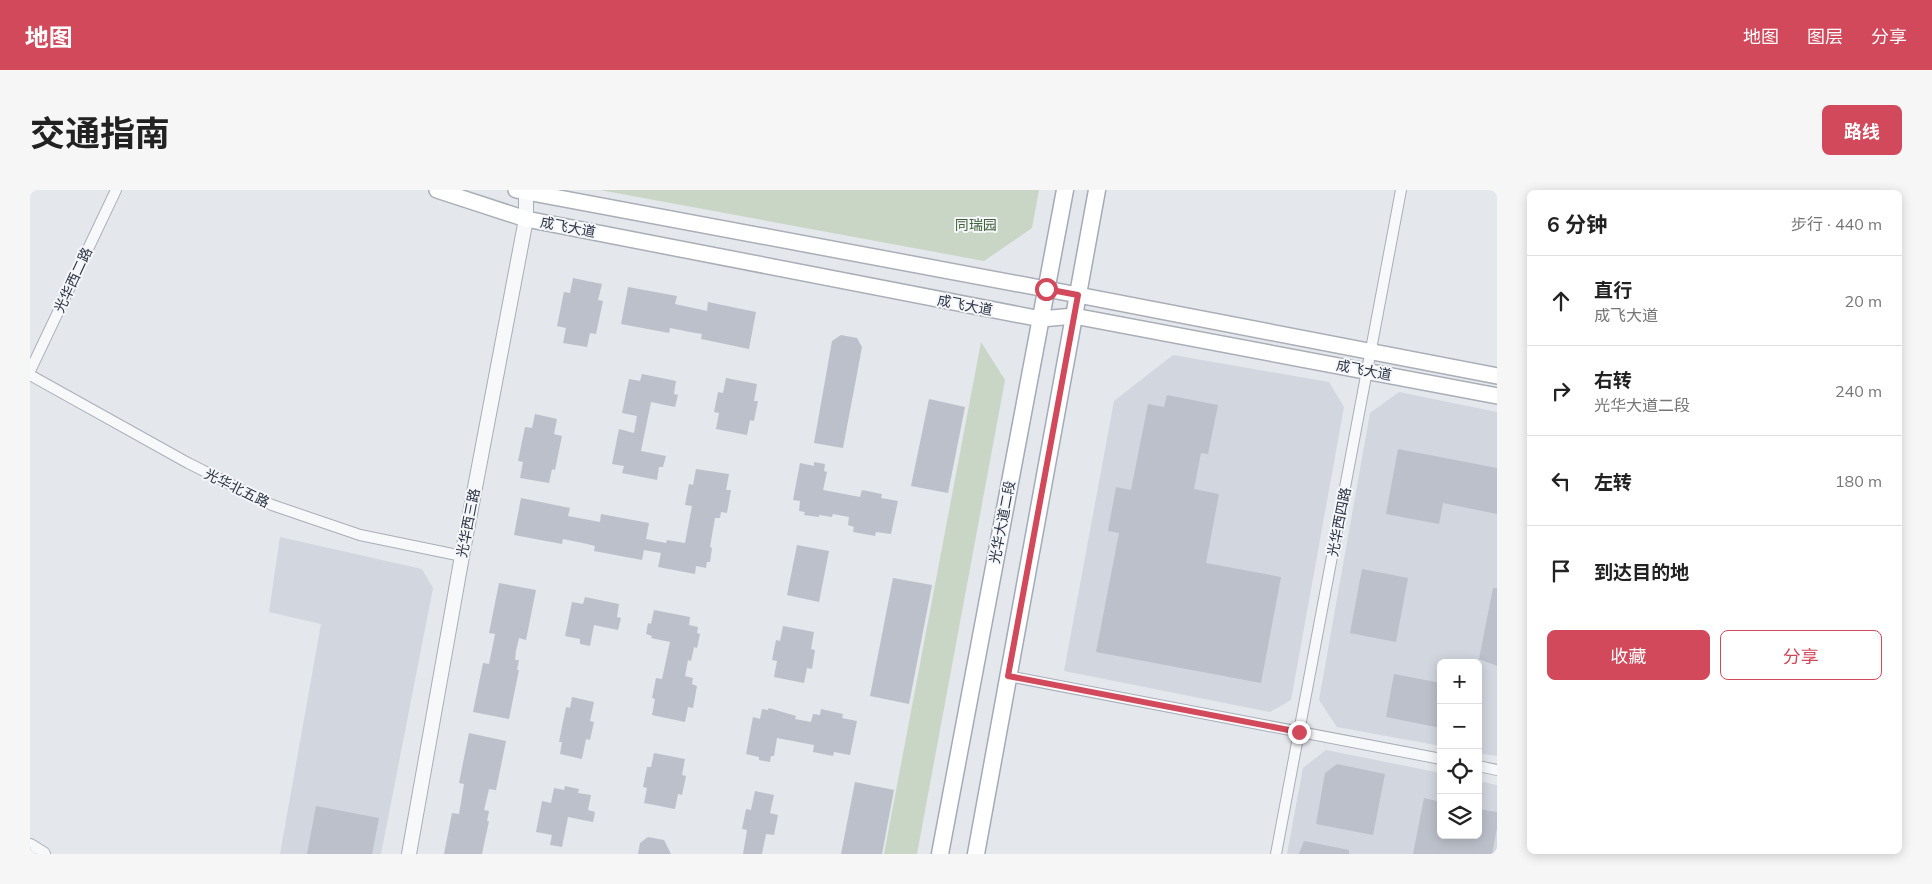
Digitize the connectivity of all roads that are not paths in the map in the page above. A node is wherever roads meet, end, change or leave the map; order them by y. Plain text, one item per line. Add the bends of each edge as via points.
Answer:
1 (116, 190) edge
2 (437, 190) edge
3 (1065, 190) edge
4 (1097, 190) edge
5 (1401, 190) edge
6 (523, 191) edge
7 (526, 219) junction
8 (1046, 289) junction
9 (1078, 295) junction
10 (1074, 316) junction
11 (1041, 319) junction
12 (1371, 350) junction
13 (1368, 370) junction
14 (30, 371) edge
15 (30, 375) edge
16 (1497, 376) edge
17 (1497, 396) edge
18 (462, 556) junction
19 (1008, 676) junction
20 (1299, 732) junction
21 (1437, 758) edge
22 (1482, 767) edge
23 (1497, 770) edge
24 (30, 846) edge
25 (43, 854) edge
26 (409, 854) edge
27 (940, 854) edge
28 (976, 854) edge
29 (1276, 854) edge

1 - 14 street, 光华西二路
2 - 7 main road, 成飞大道
3 - 8 main road, 光华大道二段
4 - 9 main road
5 - 12 street, 光华西四路
6 - 7 street, 光华西三路
6 - 8 main road, 成飞大道
7 - 11 main road, 成飞大道
7 - 18 street, 光华西三路
8 - 9 main road, 成飞大道
8 - 11 main road, 光华大道二段
9 - 10 main road
9 - 12 main road, 成飞大道
10 - 11 main road, 成飞大道
10 - 13 main road, 成飞大道
10 - 19 main road
11 - 27 main road, 光华大道二段
12 - 13 street, 光华西四路
12 - 16 main road, 成飞大道
13 - 17 main road, 成飞大道
13 - 20 street, 光华西四路
15 - 18 street, 光华北五路 via 188,463 272,505 360,535
18 - 26 street, 光华西三路
19 - 20 street
19 - 28 main road
20 - 21 street
20 - 29 street, 光华西四路
22 - 23 street
24 - 25 street

